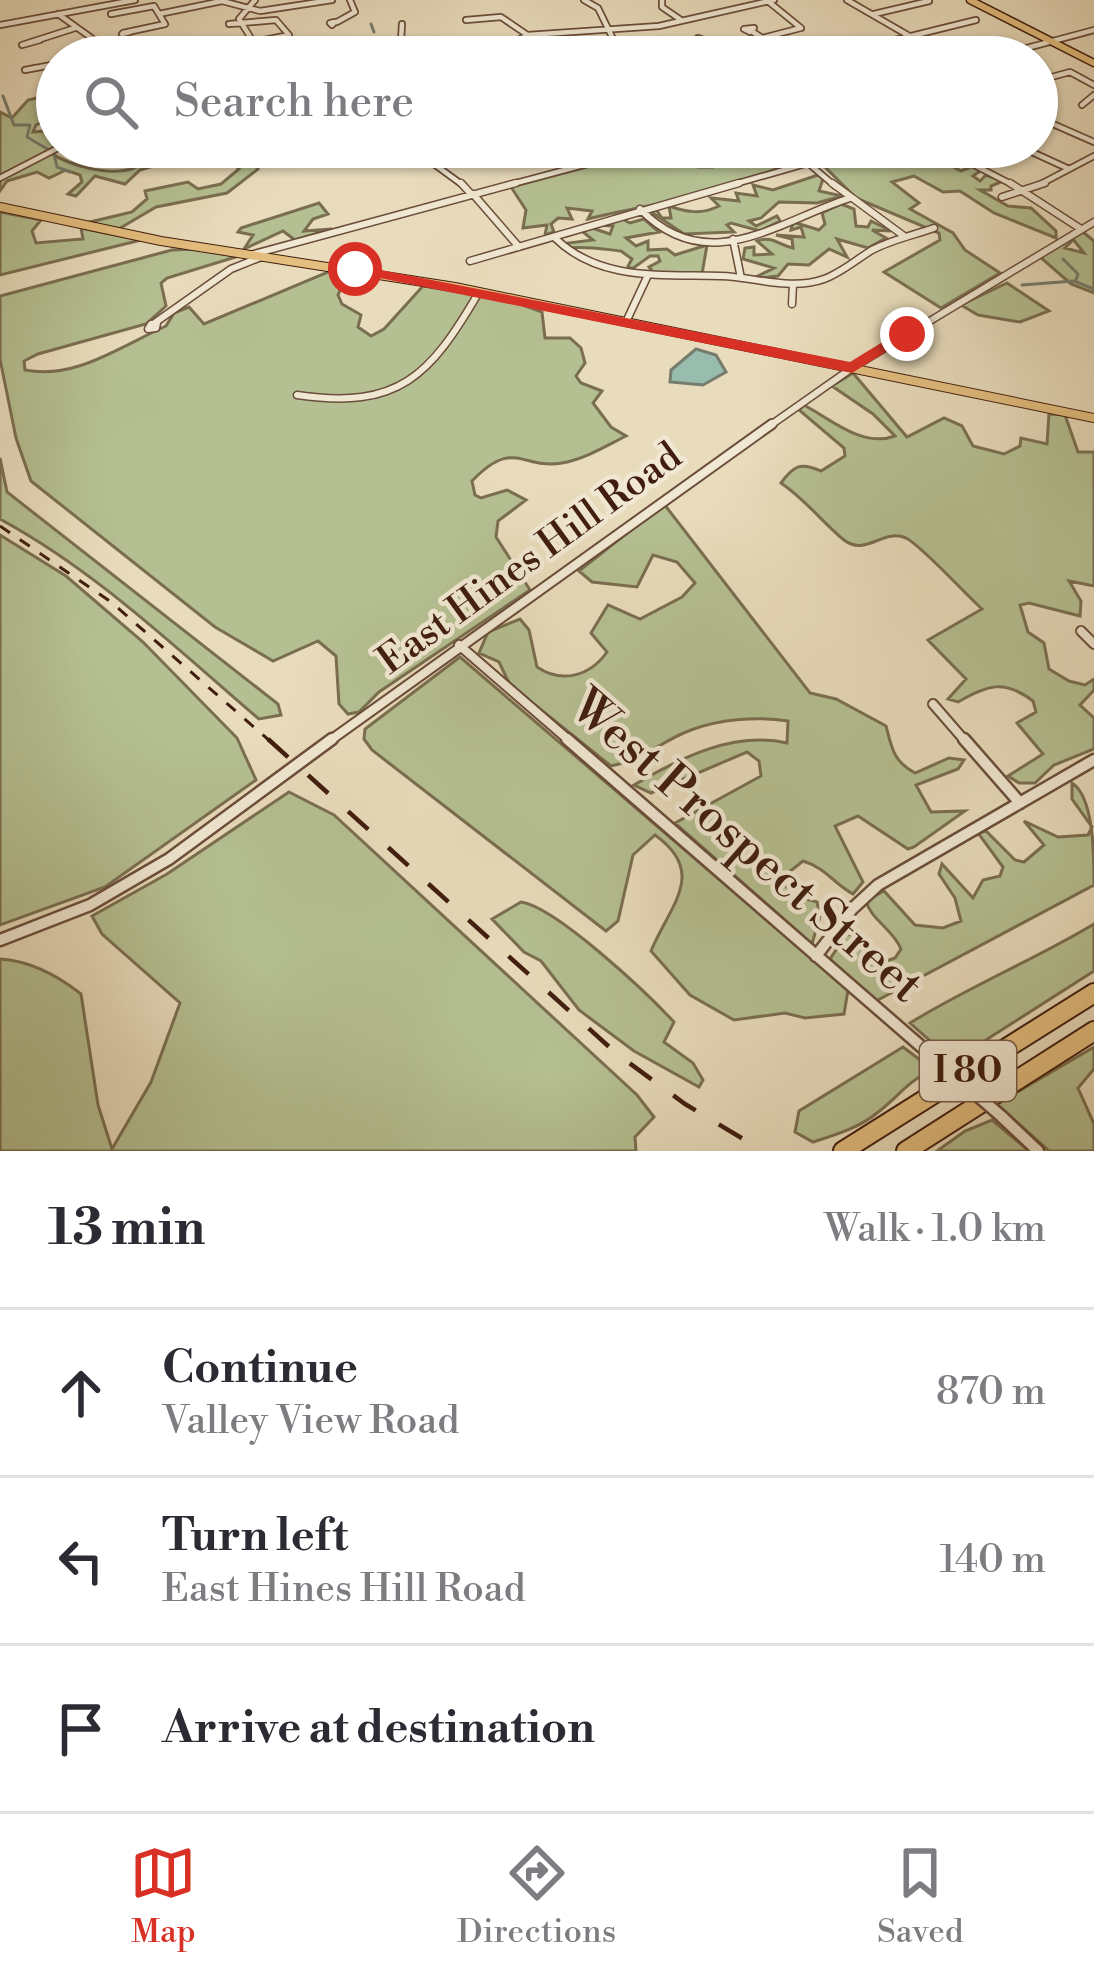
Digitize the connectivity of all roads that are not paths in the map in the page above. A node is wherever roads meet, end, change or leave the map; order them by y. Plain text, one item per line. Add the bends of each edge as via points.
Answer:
1 (135, 0) edge
2 (255, 0) edge
3 (332, 0) edge
4 (350, 0) edge
5 (584, 0) edge
6 (662, 0) edge
7 (767, 0) edge
8 (847, 0) edge
9 (938, 0) edge
10 (970, 0) edge
11 (221, 1) edge
12 (928, 1) edge
13 (193, 4) edge
14 (247, 9) junction
15 (159, 14) junction
16 (872, 14) junction
17 (60, 16) junction
18 (466, 20) dead end
19 (681, 20) junction
20 (976, 20) dead end
21 (337, 22) dead end
22 (240, 23) junction
23 (402, 24) dead end
24 (0, 25) edge
25 (229, 25) dead end
26 (75, 28) junction
27 (607, 28) junction
28 (1094, 30) edge
29 (753, 32) dead end
30 (527, 34) junction
31 (52, 36) edge
32 (88, 36) edge
33 (249, 36) edge
34 (285, 36) edge
35 (400, 36) edge
36 (523, 36) edge
37 (612, 36) edge
38 (759, 36) edge
39 (773, 36) edge
40 (909, 36) edge
41 (915, 36) edge
42 (1040, 36) edge
43 (1058, 40) edge
44 (1058, 45) edge
45 (1094, 63) edge
46 (1058, 75) edge
47 (1094, 85) edge
48 (1094, 94) edge
49 (1082, 106) dead end
50 (1058, 126) edge
51 (1094, 142) edge
52 (1094, 156) edge
53 (36, 159) edge
54 (1058, 164) edge
55 (446, 168) edge
56 (571, 168) edge
57 (793, 168) edge
58 (814, 168) edge
59 (979, 168) edge
60 (1070, 170) junction
61 (0, 178) edge
62 (1022, 191) junction
63 (473, 194) junction
64 (1002, 197) dead end
65 (850, 198) junction
66 (0, 206) edge
67 (640, 209) junction
68 (1094, 222) edge
69 (934, 228) dead end
70 (1081, 229) junction
71 (554, 237) junction
72 (906, 237) junction
73 (733, 239) junction
74 (519, 247) junction
75 (258, 255) junction
76 (470, 260) dead end
77 (648, 275) junction
78 (741, 278) junction
79 (794, 284) junction
80 (479, 292) junction
81 (792, 304) dead end
82 (156, 322) dead end
83 (626, 322) junction
84 (852, 368) junction
85 (297, 395) dead end
86 (1094, 418) edge
87 (1081, 631) dead end
88 (1094, 644) edge
89 (459, 645) junction
90 (933, 704) dead end
91 (1094, 760) edge
92 (1020, 803) junction
93 (0, 940) edge
94 (816, 956) junction
95 (1094, 994) edge
96 (1094, 1031) edge
97 (842, 1151) edge
98 (906, 1151) edge
99 (1038, 1151) edge

1 - 17 street
2 - 14 street
3 - 14 street
4 - 21 street via 355,12
5 - 27 street
6 - 19 street
7 - 19 street
7 - 39 street via 802,26
8 - 16 street
9 - 12 street
10 - 42 main road
11 - 13 street
11 - 14 street
12 - 16 street
13 - 15 street
14 - 22 street
15 - 15 street via 165,25 127,34 117,14 154,7
16 - 40 street
17 - 24 street
17 - 26 street
18 - 30 street via 504,17
19 - 27 street
20 - 41 street
22 - 25 street
22 - 33 street
22 - 34 street via 277,20
23 - 35 street
26 - 31 street
26 - 32 street
27 - 30 street
27 - 37 street
28 - 43 street
29 - 38 street
30 - 36 street
44 - 45 main road
46 - 47 street via 1070,72
48 - 49 street
50 - 51 street
52 - 60 street
53 - 61 street
54 - 60 street
55 - 63 street
56 - 63 street
57 - 67 street
58 - 65 street
59 - 62 street
60 - 62 street
62 - 64 street
62 - 70 street
63 - 74 street
63 - 75 street
65 - 72 street
65 - 73 street via 763,235
66 - 75 main road
67 - 71 street
67 - 73 street via 679,237
68 - 70 street, East Hines Hill Road
69 - 72 street
70 - 84 street, East Hines Hill Road
71 - 74 street
71 - 77 street via 582,260
72 - 79 street via 824,279
73 - 78 street
74 - 76 street
75 - 80 main road
75 - 82 street
77 - 78 street
77 - 83 street
78 - 79 street
79 - 81 street
80 - 83 main road
80 - 85 street via 440,357 411,382 358,399
83 - 84 main road
84 - 86 main road
84 - 89 street, East Hines Hill Road
87 - 88 street
89 - 93 street, East Hines Hill Road via 147,874
89 - 94 street, West Prospect Street
90 - 92 street
91 - 92 street
92 - 94 street via 878,885
94 - 99 street, West Prospect Street, bridge
95 - 97 highway, I 80
96 - 98 highway, I 80

